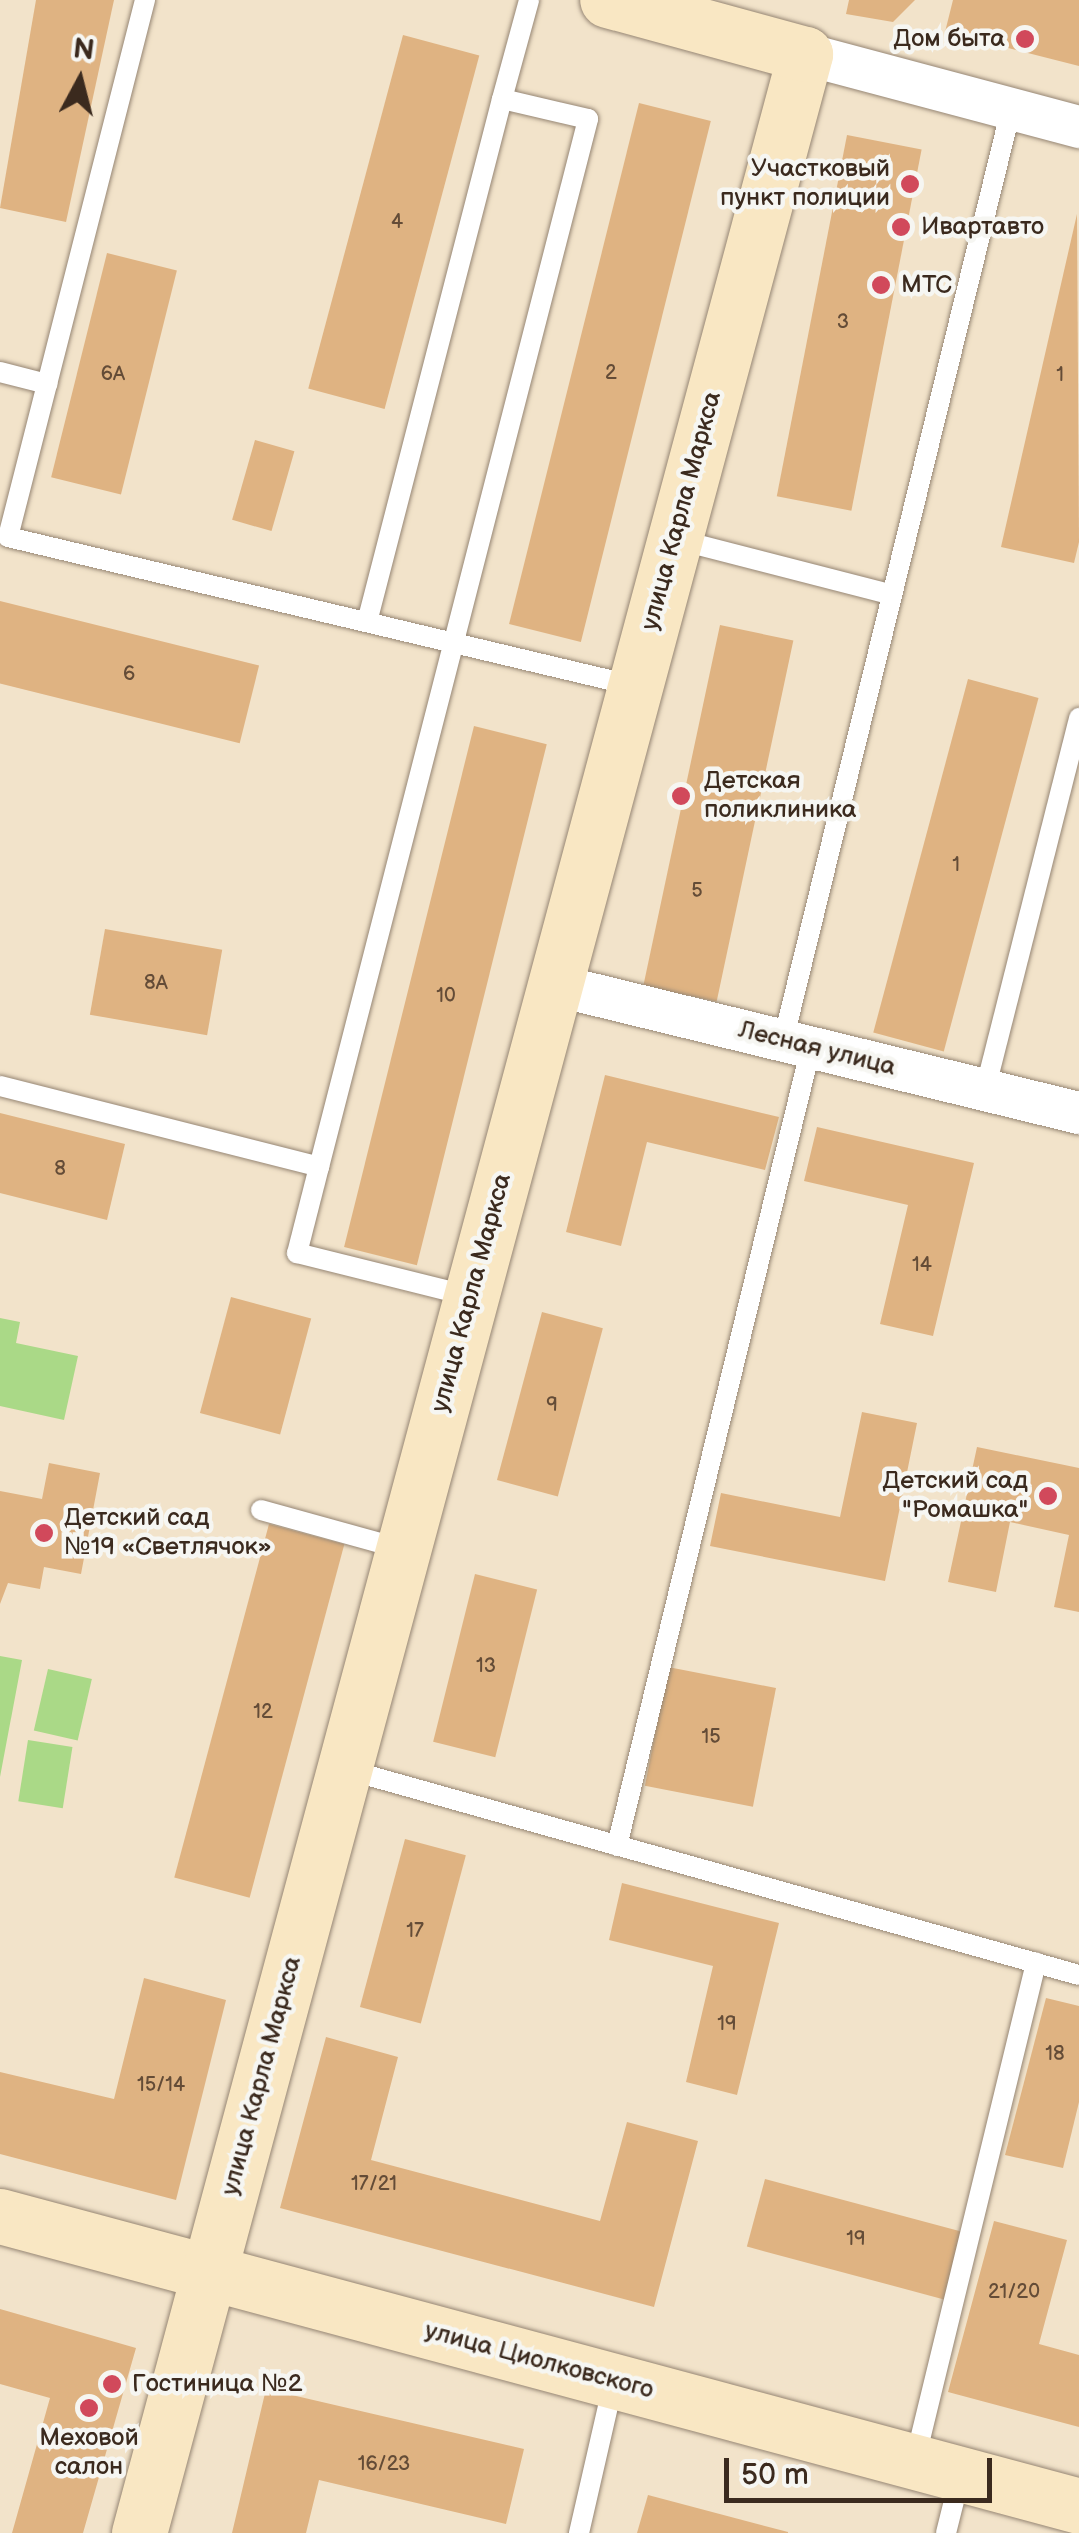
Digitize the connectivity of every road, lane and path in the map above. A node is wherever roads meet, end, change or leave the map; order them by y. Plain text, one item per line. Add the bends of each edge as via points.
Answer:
1 (145, 0) edge
2 (529, 0) edge
3 (607, 0) edge
4 (805, 54) junction
5 (502, 99) junction
6 (1011, 109) junction
7 (1079, 127) edge
8 (0, 372) edge
9 (47, 384) junction
10 (4, 536) edge
11 (675, 539) junction
12 (890, 594) junction
13 (368, 622) junction
14 (454, 642) junction
15 (636, 686) junction
16 (1079, 718) edge
17 (556, 984) junction
18 (797, 1044) junction
19 (0, 1086) edge
20 (985, 1090) junction
21 (1079, 1113) edge
22 (319, 1167) junction
23 (472, 1297) junction
24 (261, 1510) dead end
25 (404, 1549) junction
26 (345, 1769) junction
27 (617, 1846) junction
28 (1036, 1964) junction
29 (1079, 1976) edge
30 (0, 2216) edge
31 (209, 2272) junction
32 (614, 2381) junction
33 (938, 2468) junction
34 (1079, 2506) edge
35 (139, 2533) edge
36 (579, 2533) edge
37 (946, 2533) edge

1 - 9 lane
2 - 5 lane
3 - 4 street
4 - 6 street
4 - 11 street, улица Карла Маркса
5 - 13 lane
5 - 14 lane via 588,120
6 - 7 street
6 - 12 lane
8 - 9 lane
9 - 10 lane
10 - 13 lane
11 - 12 lane
11 - 15 street, улица Карла Маркса
12 - 18 lane
13 - 14 lane
14 - 15 lane
14 - 22 lane
15 - 17 street, улица Карла Маркса
16 - 20 lane
17 - 18 street, Лесная улица
17 - 23 street, улица Карла Маркса
18 - 20 street, Лесная улица
18 - 27 lane
19 - 22 lane
20 - 21 street, Лесная улица
22 - 23 lane via 297,1253
23 - 25 street, улица Карла Маркса
24 - 25 lane
25 - 26 street, улица Карла Маркса
26 - 27 lane
26 - 31 street, улица Карла Маркса
27 - 28 lane
28 - 29 lane
28 - 33 lane
30 - 31 street, улица Циолковского
31 - 32 street, улица Циолковского
31 - 35 street, улица Карла Маркса
32 - 33 street, улица Циолковского
32 - 36 lane
33 - 34 street, улица Циолковского
33 - 37 lane

